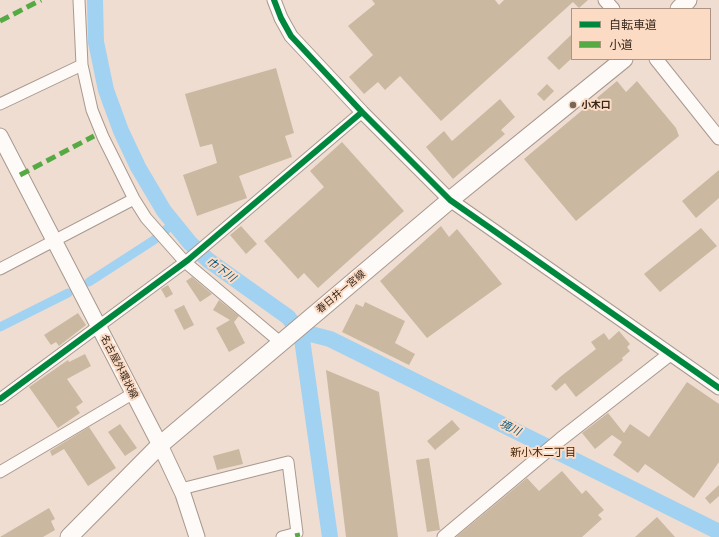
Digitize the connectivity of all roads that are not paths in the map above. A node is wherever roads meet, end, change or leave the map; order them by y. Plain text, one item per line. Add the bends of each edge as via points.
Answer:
1 (79, 0) edge
2 (274, 0) edge
3 (605, 0) edge
4 (688, 0) edge
5 (612, 8) edge
6 (680, 8) edge
7 (623, 60) edge
8 (657, 60) edge
9 (82, 65) junction
10 (0, 104) edge
11 (362, 112) junction
12 (0, 136) edge
13 (719, 138) edge
14 (134, 199) junction
15 (450, 200) junction
16 (53, 241) junction
17 (186, 261) junction
18 (0, 269) edge
19 (99, 327) junction
20 (282, 340) junction
21 (670, 354) junction
22 (719, 388) edge
23 (132, 394) junction
24 (0, 399) edge
25 (160, 445) junction
26 (0, 472) edge
27 (181, 489) junction
28 (70, 537) edge
29 (197, 537) edge
30 (282, 537) edge
31 (444, 537) edge

1 - 9 street
2 - 11 street via 291,36
3 - 5 street
4 - 6 main road
7 - 15 main road, 春日井一宮線
8 - 13 street
9 - 10 street
9 - 14 street via 92,110
11 - 15 street
11 - 17 street
12 - 16 main road, 名古屋外環状線
14 - 16 street
14 - 17 street via 146,218
15 - 20 main road, 春日井一宮線
15 - 21 street
16 - 18 street
16 - 19 main road, 名古屋外環状線
17 - 19 street
17 - 20 street
19 - 23 main road, 名古屋外環状線
19 - 24 street
20 - 25 main road, 春日井一宮線
21 - 22 street
21 - 31 street via 561,439
23 - 25 main road, 名古屋外環状線
23 - 26 street
25 - 27 main road, 名古屋外環状線
25 - 28 main road, 春日井一宮線
27 - 29 main road, 名古屋外環状線
27 - 30 street via 288,462 297,533

